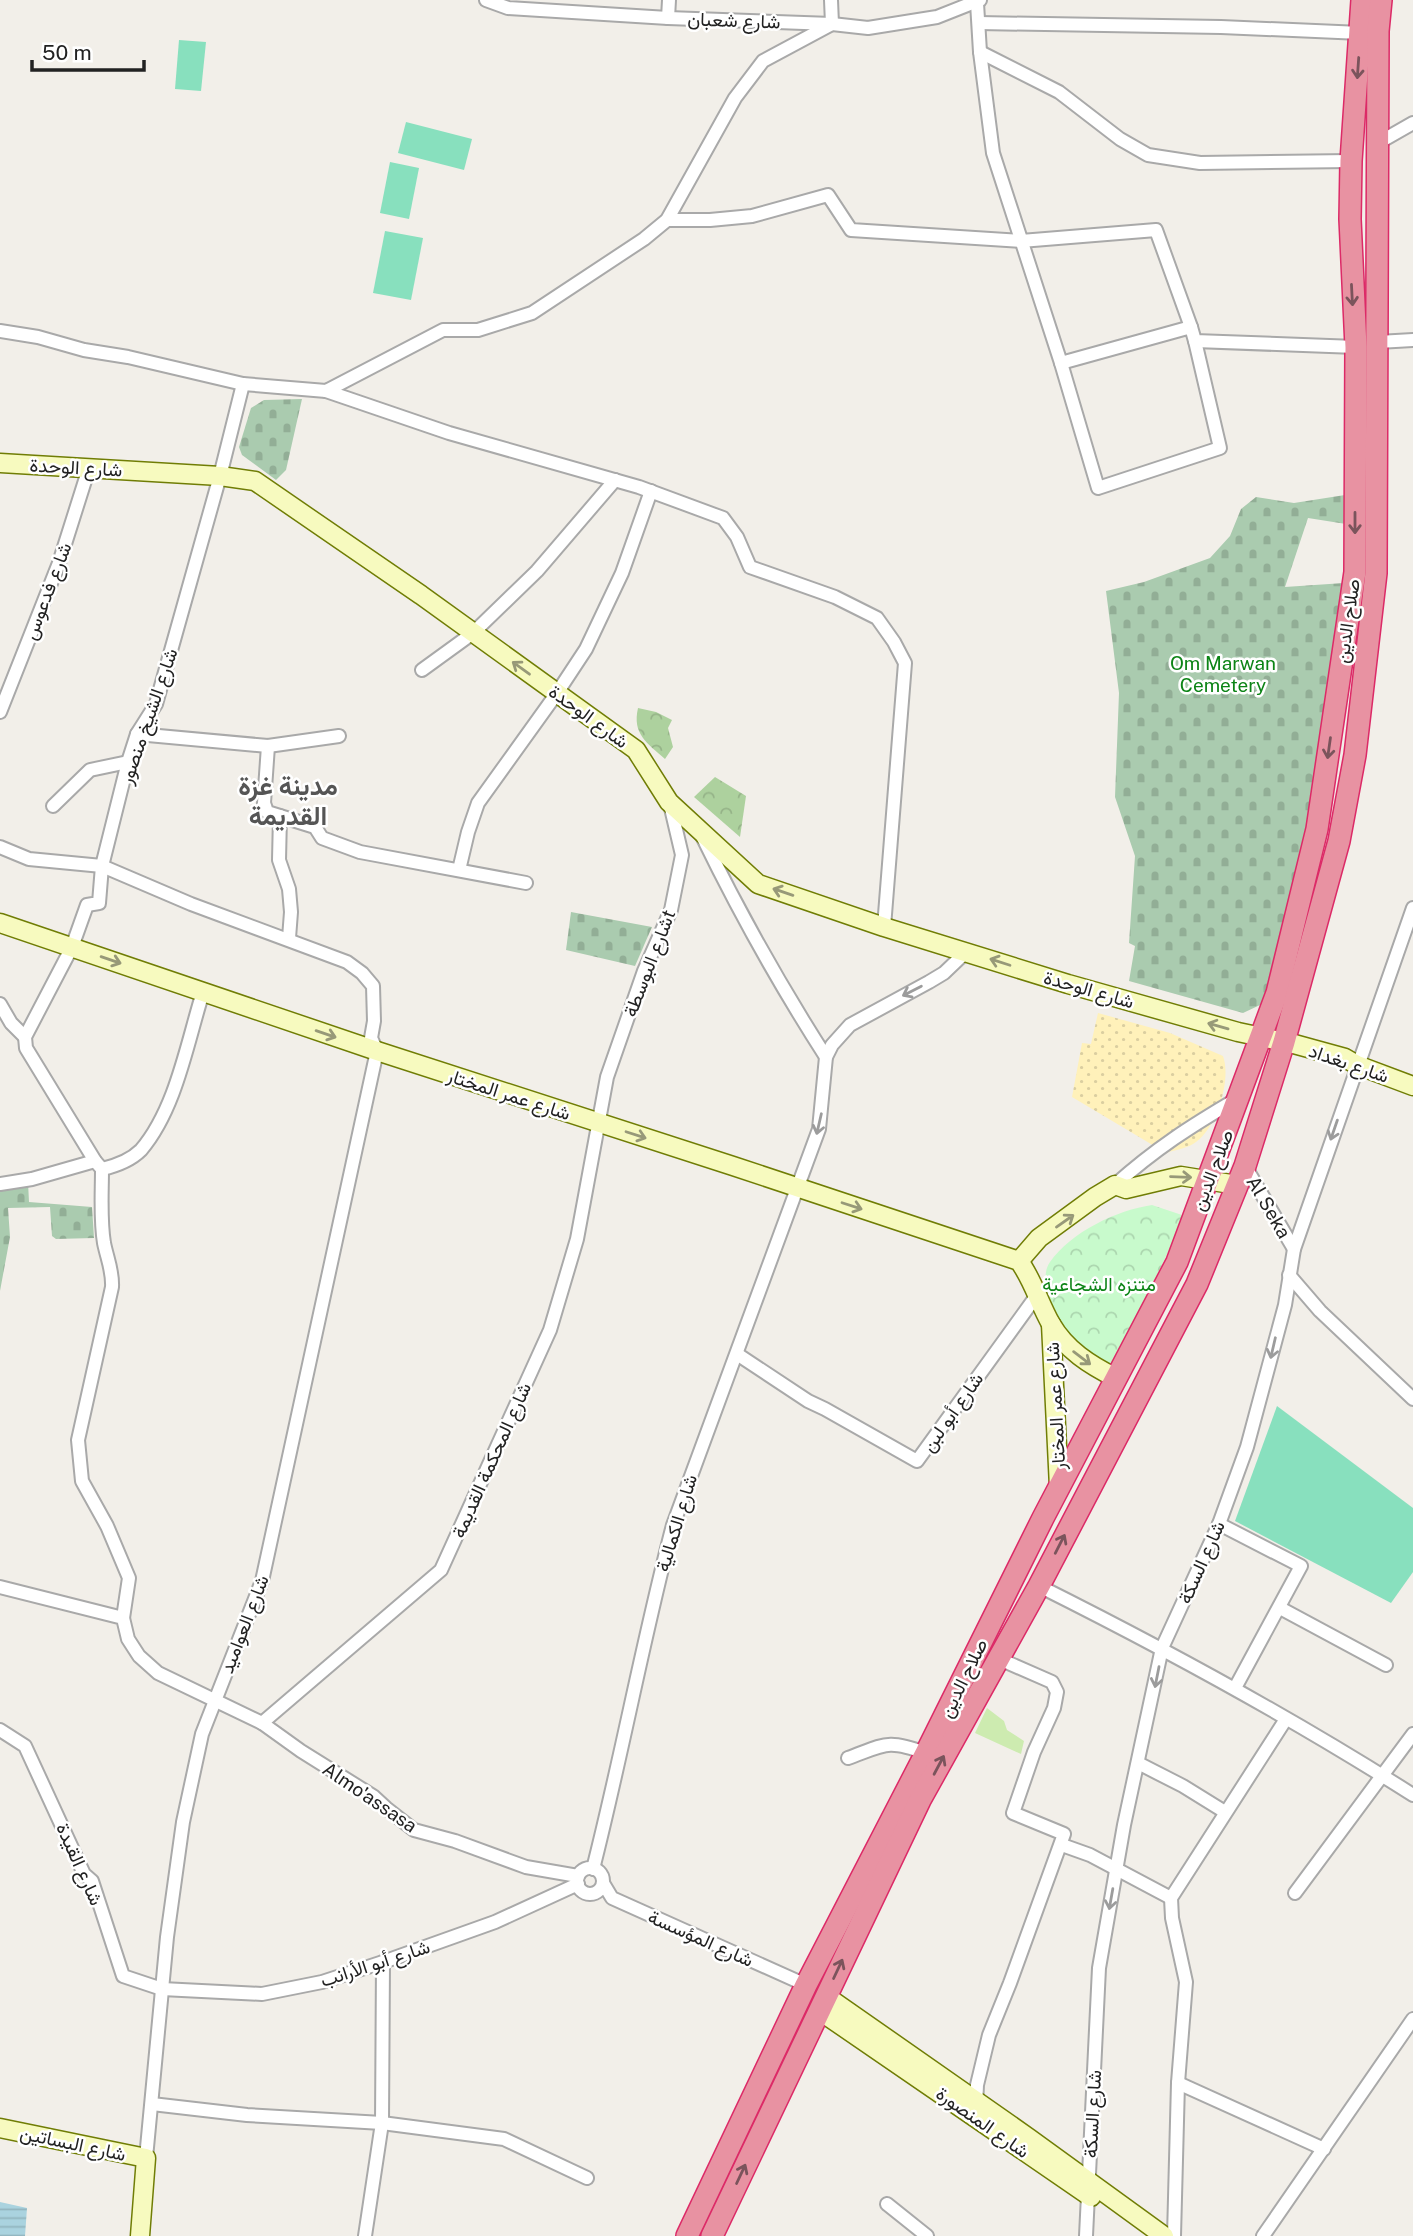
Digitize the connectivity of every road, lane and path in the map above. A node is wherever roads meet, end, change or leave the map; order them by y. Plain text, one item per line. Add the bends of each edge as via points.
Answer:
1 (486, 0) edge
2 (612, 0) edge
3 (668, 0) edge
4 (831, 0) edge
5 (1362, 0) edge
6 (1381, 0) edge
7 (978, 1) edge
8 (611, 15) junction
9 (668, 18) junction
10 (832, 23) junction
11 (979, 23) junction
12 (1360, 33) junction
13 (979, 52) junction
14 (1413, 123) edge
15 (1378, 143) junction
16 (1351, 161) junction
17 (667, 220) junction
18 (1021, 241) junction
19 (1191, 327) junction
20 (0, 331) edge
21 (1413, 340) edge
22 (1195, 341) junction
23 (1378, 342) junction
24 (1356, 347) junction
25 (1061, 363) junction
26 (243, 384) junction
27 (326, 391) junction
28 (0, 463) edge
29 (89, 468) junction
30 (220, 476) junction
31 (615, 480) junction
32 (651, 491) junction
33 (473, 633) junction
34 (422, 670) dead end
35 (557, 693) junction
36 (0, 712) edge
37 (137, 734) junction
38 (339, 736) dead end
39 (268, 746) junction
40 (128, 762) junction
41 (669, 802) junction
42 (53, 806) dead end
43 (281, 816) junction
44 (698, 828) junction
45 (0, 847) edge
46 (102, 866) junction
47 (459, 870) junction
48 (526, 883) dead end
49 (1413, 908) edge
50 (0, 923) edge
51 (884, 927) junction
52 (289, 938) junction
53 (72, 947) junction
54 (967, 951) junction
55 (202, 992) junction
56 (0, 1004) edge
57 (25, 1037) junction
58 (1262, 1037) junction
59 (1284, 1042) junction
60 (377, 1051) junction
61 (826, 1057) junction
62 (1357, 1065) junction
63 (1413, 1086) edge
64 (1239, 1097) junction
65 (597, 1122) junction
66 (98, 1165) junction
67 (1241, 1175) junction
68 (1208, 1179) junction
69 (0, 1184) edge
70 (1115, 1185) junction
71 (798, 1189) junction
72 (1294, 1249) junction
73 (1019, 1261) junction
74 (1289, 1275) junction
75 (1037, 1295) junction
76 (1051, 1324) junction
77 (737, 1353) junction
78 (1116, 1378) junction
79 (1413, 1399) edge
80 (1059, 1487) junction
81 (1219, 1524) junction
82 (1039, 1586) junction
83 (0, 1587) edge
84 (1280, 1608) junction
85 (123, 1618) junction
86 (1162, 1648) junction
87 (997, 1658) junction
88 (1386, 1665) dead end
89 (1235, 1688) junction
90 (214, 1701) junction
91 (1286, 1719) junction
92 (262, 1723) junction
93 (0, 1730) edge
94 (1413, 1734) edge
95 (926, 1753) junction
96 (848, 1758) dead end
97 (1138, 1763) junction
98 (1381, 1775) junction
99 (1413, 1795) edge
100 (1225, 1812) junction
101 (1062, 1845) junction
102 (593, 1869) junction
103 (1116, 1869) junction
104 (578, 1880) junction
105 (603, 1883) junction
106 (1295, 1893) dead end
107 (1171, 1898) junction
108 (383, 1962) junction
109 (806, 1985) junction
110 (162, 1989) junction
111 (823, 2004) junction
112 (1413, 2019) edge
113 (1178, 2083) junction
114 (152, 2104) junction
115 (976, 2109) junction
116 (382, 2123) junction
117 (0, 2128) edge
118 (1324, 2150) junction
119 (145, 2158) junction
120 (587, 2178) dead end
121 (1089, 2188) junction
122 (887, 2204) dead end
123 (140, 2236) edge
124 (365, 2236) edge
125 (687, 2236) edge
126 (712, 2236) edge
127 (927, 2236) edge
128 (1086, 2236) edge
129 (1143, 2236) edge
130 (1164, 2236) edge
131 (1174, 2236) edge
132 (1264, 2236) edge

1 - 8 street, شارع شعبان via 508,8
2 - 8 street
3 - 9 street
4 - 10 street
5 - 12 highway, صلاح الدين
6 - 15 highway, صلاح الدين
7 - 10 street, شارع شعبان via 937,17 867,28
7 - 11 street
8 - 9 street, شارع شعبان
9 - 10 street, شارع شعبان
10 - 17 street via 763,61 735,97
11 - 12 street
11 - 13 street
12 -> 16 highway, صلاح الدين
13 - 16 street via 1059,92 1148,155 1200,163
13 - 18 street via 993,153
14 - 15 street
15 - 23 highway, صلاح الدين
16 -> 24 highway, صلاح الدين
17 - 18 street via 752,216 828,195 851,230
17 - 27 street via 532,313 478,330 443,330
18 - 19 street via 1156,230
18 - 25 street
19 - 22 street
19 - 25 street
20 - 26 street
21 - 23 street
22 - 24 street
22 - 25 street via 1220,449 1098,488
23 - 59 highway, صلاح الدين via 1376,573 1355,755 1339,841
24 -> 58 highway, صلاح الدين via 1355,572 1317,829
26 - 27 street
26 - 30 street, شارع الشيخ منصور
27 - 31 street via 449,433
28 - 29 main road, شارع الوحدة
29 - 30 main road, شارع الوحدة
29 - 36 street, شارع فدعوس via 59,563
30 - 33 main road, شارع الوحدة via 255,481
30 - 37 street, شارع الشيخ منصور via 156,704
31 - 32 street
31 - 33 street via 537,571
32 - 35 street via 609,602
32 - 51 street via 723,518 750,567 835,597 877,618 894,642 905,663
33 - 34 street
35 -> 33 main road, شارع الوحدة
35 - 41 main road, شارع الوحدة via 636,750
35 - 47 street via 478,803
37 - 39 street
37 - 40 street, شارع الشيخ منصور
38 - 39 street
39 - 43 street via 264,803 267,812
40 - 42 street via 90,770
40 - 46 street, شارع الشيخ منصور
41 - 44 main road, شارع الوحدة
41 - 65 street, شارع البوسطةt via 682,855 671,910 644,971
43 - 47 street via 315,827 322,838 360,852
43 - 52 street via 279,860 292,912
51 -> 44 main road, شارع الوحدة via 758,884
44 - 61 street via 723,880
45 - 46 street, شارع العواميد via 29,859
46 - 52 street, شارع العواميد
46 - 53 street, شارع الشيخ منصور via 99,903 87,905
47 - 48 street
49 - 62 street, شارع السكة
50 - 53 main road, شارع عمر المختار
51 - 54 main road, شارع الوحدة
52 - 60 street, شارع العواميد via 346,962 373,986 371,1038
53 -> 55 main road, شارع عمر المختار
53 - 57 street
58 -> 54 main road, شارع الوحدة
54 -> 61 street via 929,982 850,1025
55 -> 60 main road, شارع عمر المختار
55 - 66 street via 169,1103 156,1128 139,1152 117,1165
56 - 57 street
57 - 66 street via 26,1048
58 - 59 main road, شارع الوحدة
58 - 64 highway, صلاح الدين
59 - 62 main road, شارع بغداد
59 - 67 highway, صلاح الدين
60 - 65 main road, شارع عمر المختار
60 - 90 street, شارع العواميد via 262,1581
61 -> 71 street, شارع الكمالية via 818,1129
62 - 63 main road, شارع بغداد
62 -> 72 street, شارع السكة
64 - 68 highway, صلاح الدين
64 - 70 street via 1182,1131
65 -> 71 main road, شارع عمر المختار
65 - 92 street, شارع المحكمة القديمة via 577,1239 550,1330 441,1570
66 - 69 street
66 - 85 street via 104,1244 113,1275 78,1451 82,1482 129,1578
67 - 68 main road
67 - 72 street, Al Seka
82 -> 67 highway, صلاح الدين via 1197,1284
70 -> 68 main road via 1126,1189 1181,1176
68 - 78 highway, صلاح الدين via 1177,1262
73 -> 70 main road via 1039,1238
71 -> 73 main road, شارع عمر المختار
71 - 77 street, شارع الكمالية
72 - 74 street, شارع السكة
73 - 75 main road, شارع عمر المختار
74 - 79 street via 1320,1311
74 -> 81 street, شارع السكة via 1247,1447
75 - 76 main road, شارع عمر المختار
75 - 77 street, شارع أبو لبن via 917,1461 808,1401
76 -> 78 main road, شارع عمر المختار via 1075,1354
76 - 80 main road, شارع عمر المختار
77 - 102 street, شارع الكمالية via 673,1525
78 - 80 highway, صلاح الدين
80 - 95 highway, صلاح الدين
81 - 84 street via 1301,1566
81 - 86 street, شارع السكة
82 - 86 street
82 - 87 highway, صلاح الدين
83 - 85 street
84 - 88 street
84 - 89 street
85 - 90 street, Almo'assasa via 128,1639 139,1656 158,1673
86 - 89 street
86 -> 97 street, شارع السكة
87 - 101 street via 1052,1682 1057,1692 1013,1813 1064,1834
111 -> 87 highway, صلاح الدين via 920,1800
89 - 91 street
90 - 92 street, Almo'assasa
90 - 110 street, شارع العواميد via 183,1822
91 - 98 street
91 - 100 street
92 - 104 street, Almo'assasa via 373,1796 414,1830
93 - 110 street, شارع القيدة via 25,1746 84,1874 92,1881 123,1976
94 - 98 street
95 - 96 street via 895,1743
95 - 109 highway, صلاح الدين
97 - 100 street
97 - 103 street, شارع السكة
98 - 99 street
98 - 106 street
100 - 107 street
101 - 103 street
101 - 115 street via 989,2035
102 - 104 street via 584,1870
102 - 105 street via 602,1875
103 - 107 street
103 -> 121 street, شارع السكة via 1098,1968
104 - 105 street via 582,1891 591,1894
104 - 108 street, شارع أبو الأرانب via 495,1922
105 - 109 street, شارع المؤسسة via 612,1898
107 - 113 street via 1186,1982
108 - 110 street, شارع أبو الأرانب via 322,1982 262,1994
108 - 116 street
109 - 125 highway, صلاح الدين
110 - 114 street, شارع العواميد
111 - 115 main road, شارع المنصورة
126 -> 111 highway, صلاح الدين
112 - 118 street
113 - 118 street
113 - 131 street
114 - 116 street
114 - 119 street, شارع العواميد
115 - 121 main road, شارع المنصورة
116 - 120 street via 504,2139
116 - 124 street
117 - 119 main road, شارع البساتين
118 - 132 street
119 - 123 main road
121 - 128 street, شارع السكة
121 - 129 main road
121 - 130 main road
122 - 127 street

